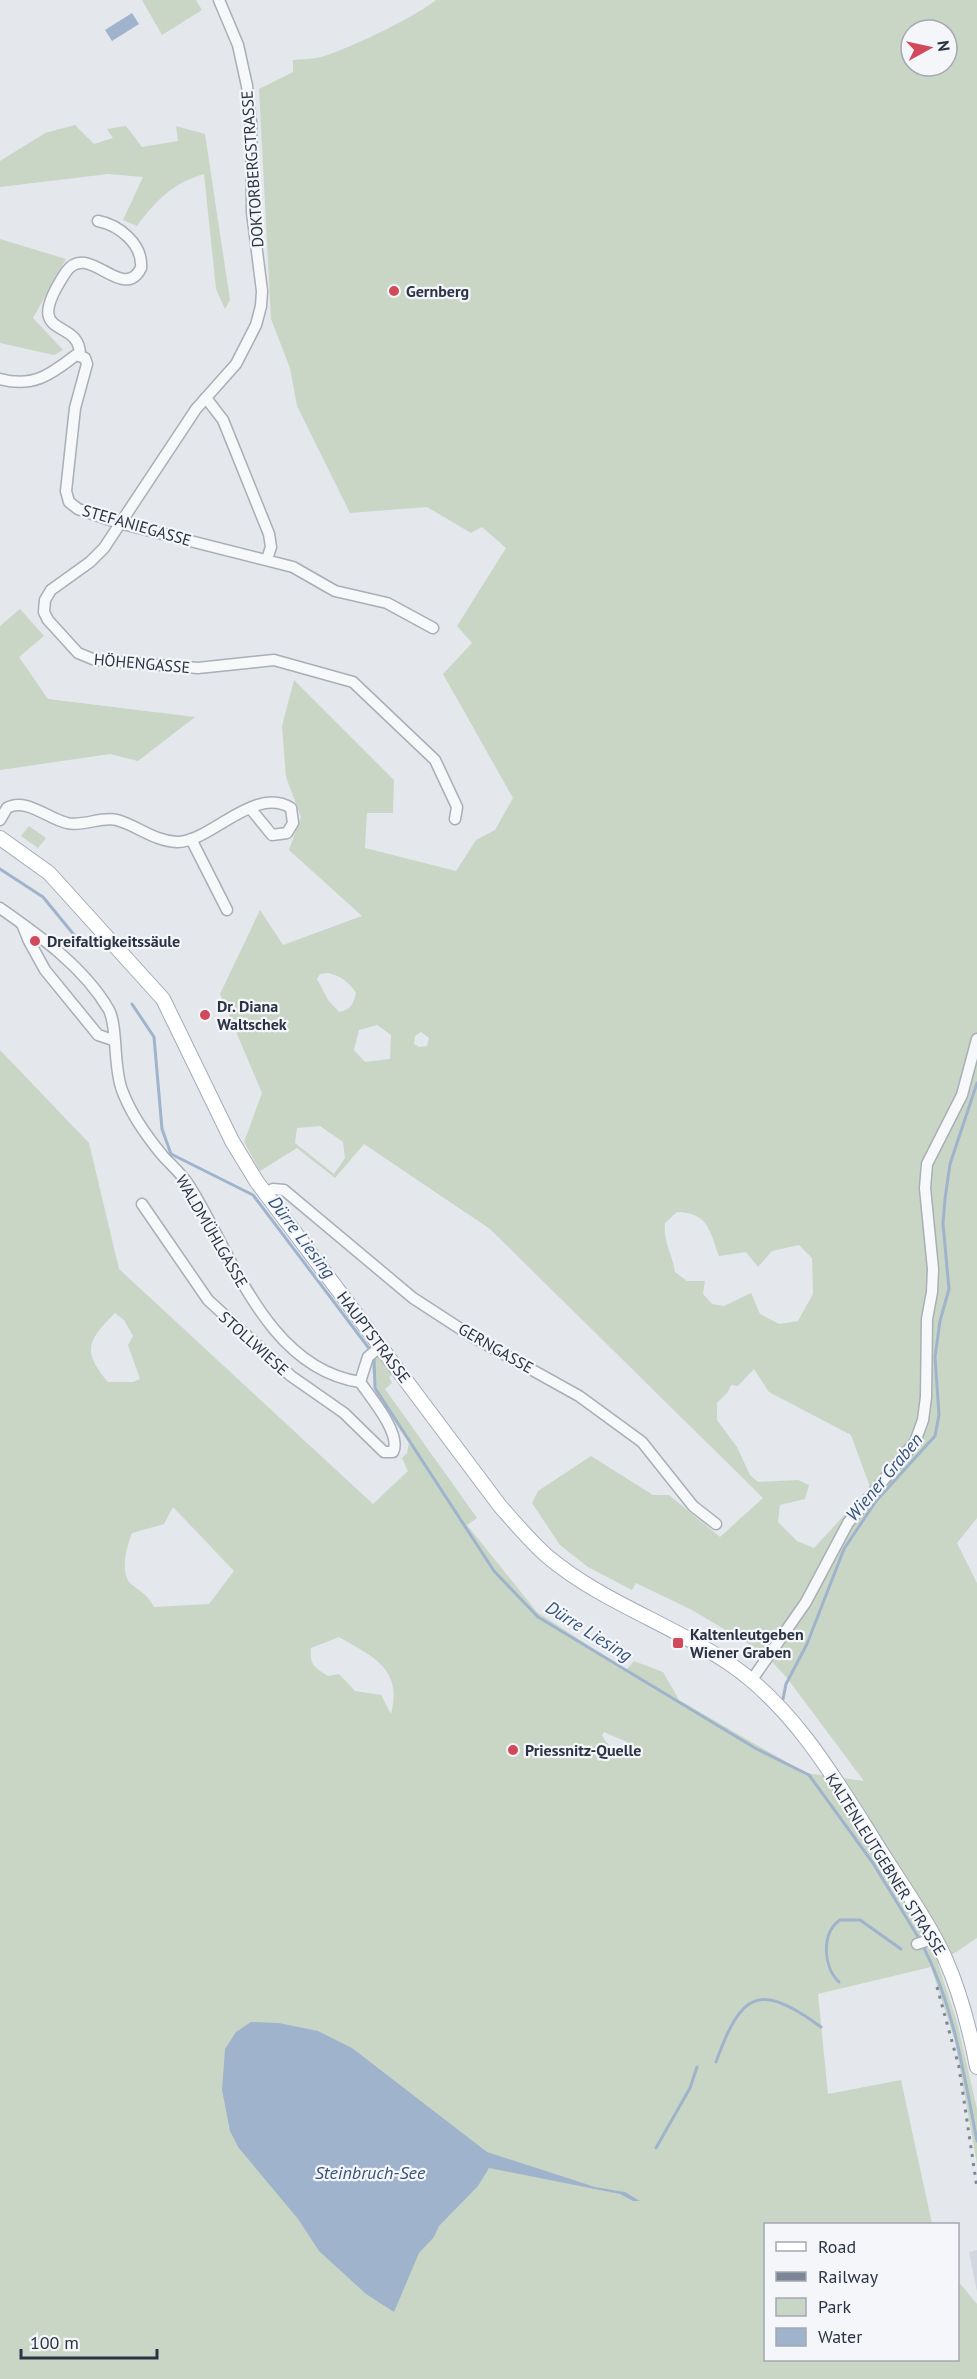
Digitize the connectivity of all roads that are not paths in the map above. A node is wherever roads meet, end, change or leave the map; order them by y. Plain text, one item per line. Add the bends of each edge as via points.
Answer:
1 (219, 0) edge
2 (98, 221) dead end
3 (261, 306) joint
4 (80, 355) junction
5 (0, 379) edge
6 (206, 398) junction
7 (119, 523) junction
8 (267, 559) junction
9 (433, 628) dead end
10 (250, 808) dead end
11 (455, 819) dead end
12 (0, 820) edge
13 (0, 838) edge
14 (191, 839) junction
15 (0, 908) edge
16 (227, 910) dead end
17 (22, 923) junction
18 (977, 1039) edge
19 (113, 1040) junction
20 (265, 1193) junction
21 (142, 1204) dead end
22 (375, 1351) junction
23 (360, 1382) junction
24 (716, 1524) dead end
25 (752, 1681) junction
26 (780, 1709) joint
27 (977, 2067) edge

1 - 3 street, DOKTORBERGSTRASSE via 238,45 247,86 252,212
2 - 4 street via 118,229 135,245 141,268 136,276 124,280 88,263 77,264 67,272 48,304 47,313 51,322 75,340
3 - 6 street, HÖHENGASSE via 256,326 236,364
4 - 5 street via 29,382 19,384
4 - 7 street, STEFANIEGASSE via 87,363 75,408 67,497 76,508
6 - 7 street, HÖHENGASSE
6 - 8 street via 223,420 269,534 271,547
7 - 8 street, STEFANIEGASSE
7 - 11 street, HÖHENGASSE via 98,556 51,590 45,600 48,620 78,653 95,660 198,668 274,660 353,682 435,760 457,807
8 - 9 street, STEFANIEGASSE via 293,567 334,591 387,603
10 - 14 street
12 - 14 street via 10,807 22,804 64,823 117,820 157,838 178,842
13 - 20 main road, HAUPTSTRASSE via 49,873 163,999 232,1141
14 - 16 street
15 - 17 street, WALDMÜHLGASSE
17 - 19 street via 45,970 98,1035
17 - 19 street, WALDMÜHLGASSE via 91,984 114,1023
18 - 25 street via 962,1095 927,1164 933,1269 923,1420 915,1442 848,1523 806,1602
19 - 23 street, WALDMÜHLGASSE via 118,1077 129,1105 188,1185 258,1310 317,1367
20 - 22 main road, HAUPTSTRASSE
20 - 24 street, GERNGASSE via 284,1190 413,1298 579,1396 642,1442 693,1506
21 - 23 street, STOLLWIESE via 172,1253 208,1300 291,1376 344,1413 384,1452 393,1452 397,1445 394,1433
22 - 23 street
22 - 25 main road, HAUPTSTRASSE via 500,1506 548,1557 595,1589 715,1654
25 - 26 main road, HAUPTSTRASSE
26 - 27 main road, KALTENLEUTGEBNER STRASSE via 835,1780 926,1941 952,1978

